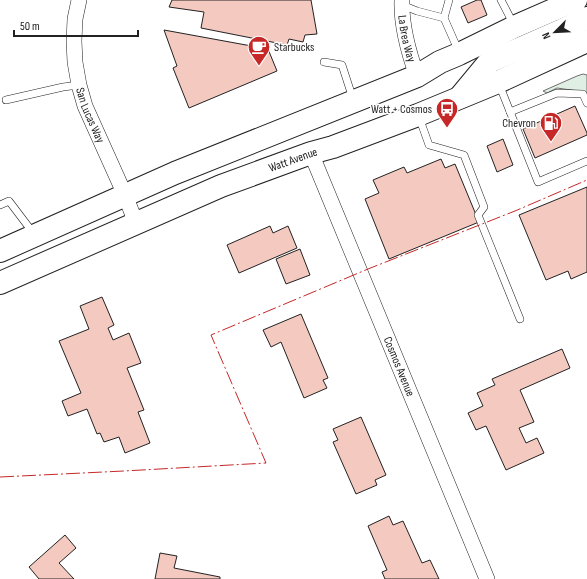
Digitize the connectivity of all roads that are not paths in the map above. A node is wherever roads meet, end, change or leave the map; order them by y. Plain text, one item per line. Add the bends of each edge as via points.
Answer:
1 (79, 0) edge
2 (449, 0) edge
3 (501, 0) edge
4 (402, 3) edge
5 (579, 10) edge
6 (444, 18) junction
7 (514, 28) junction
8 (587, 41) edge
9 (459, 54) junction
10 (324, 62) dead end
11 (417, 76) junction
12 (498, 82) junction
13 (79, 85) junction
14 (460, 98) junction
15 (6, 100) dead end
16 (354, 102) junction
17 (587, 102) edge
18 (510, 112) junction
19 (418, 115) junction
20 (311, 153) junction
21 (587, 161) edge
22 (125, 196) junction
23 (0, 205) edge
24 (136, 223) junction
25 (35, 236) junction
26 (0, 251) edge
27 (0, 283) edge
28 (520, 319) dead end
29 (487, 579) edge

1 - 13 street, San Lucas Way via 74,41
2 - 6 lane
3 - 7 lane
4 - 6 lane via 417,11
4 - 11 street, La Brea Way via 407,45
5 - 7 main road
5 - 14 main road via 489,62
6 - 9 lane
7 - 9 main road
8 - 12 main road, Watt Avenue
9 - 11 main road
10 - 16 lane via 342,65
11 - 16 main road
12 - 14 main road, Watt Avenue
12 - 18 lane
13 - 15 lane
13 - 22 street, San Lucas Way via 85,106
14 - 19 main road, Watt Avenue
16 - 22 main road via 182,170
17 - 18 lane via 584,94 557,93
18 - 21 lane via 538,182
19 - 20 main road, Watt Avenue
19 - 28 lane via 429,145 464,155 484,207 478,215
20 - 24 main road, Watt Avenue via 221,186
20 - 29 street, Cosmos Avenue
22 - 24 street, San Lucas Way
22 - 25 main road
23 - 25 lane via 9,201
24 - 27 main road, Watt Avenue
25 - 26 main road

